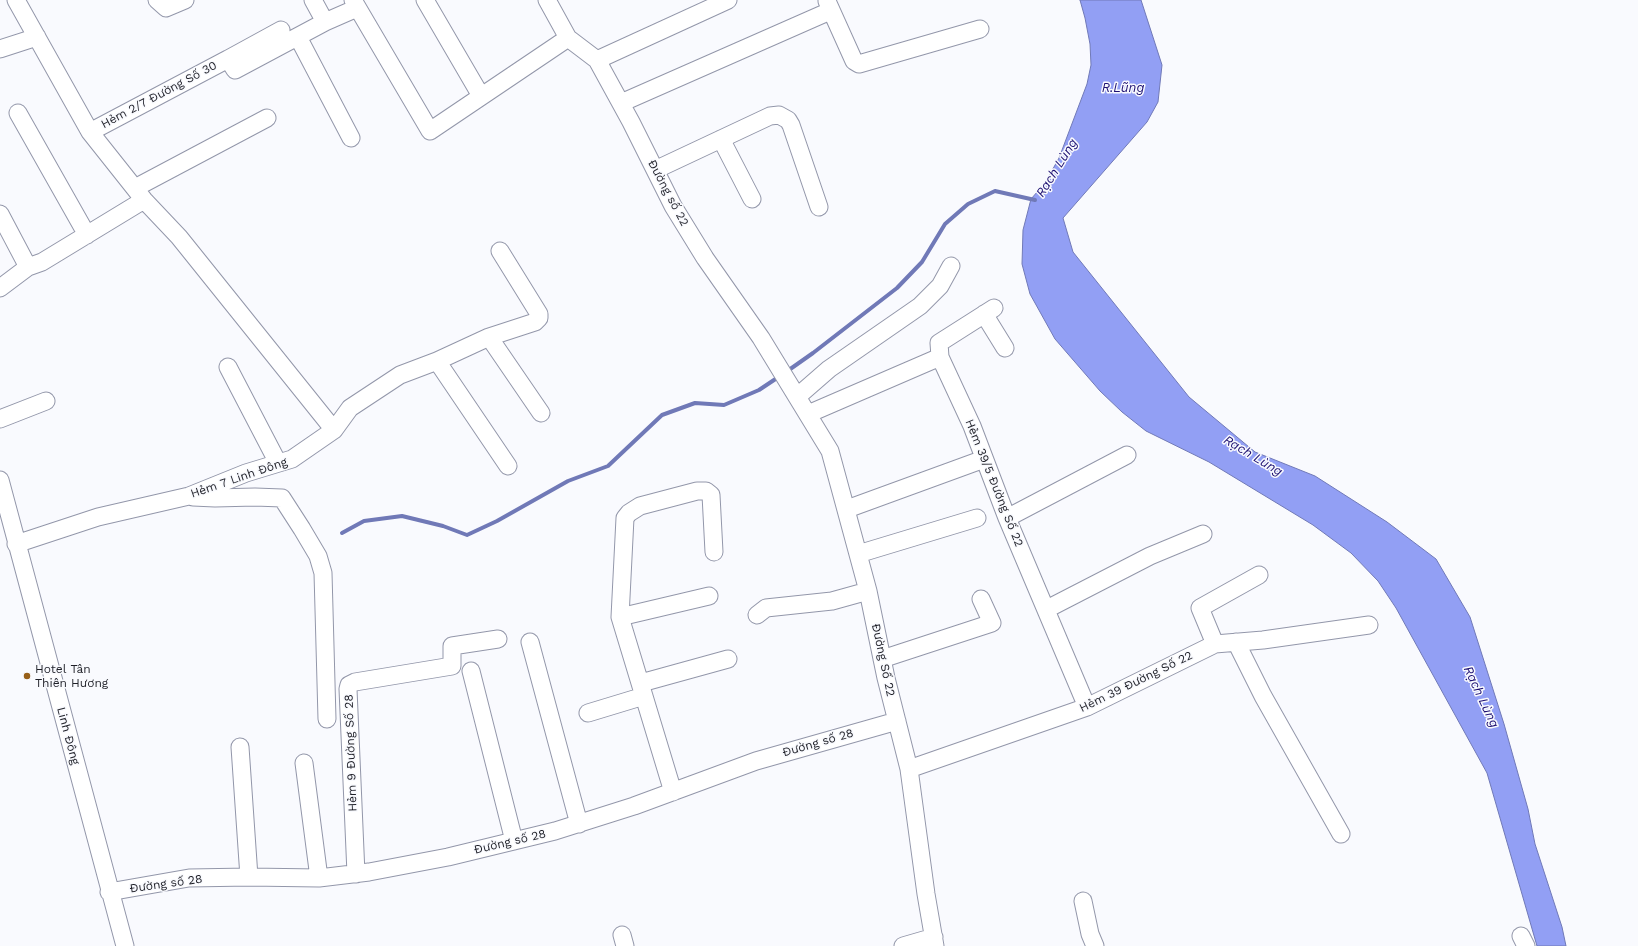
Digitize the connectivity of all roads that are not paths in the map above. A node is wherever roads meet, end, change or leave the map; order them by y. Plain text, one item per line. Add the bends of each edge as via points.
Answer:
1 (16, 0) edge
2 (157, 0) edge
3 (185, 0) edge
4 (313, 0) edge
5 (425, 0) edge
6 (548, 0) edge
7 (718, 2) edge
8 (355, 4) edge
9 (828, 5) edge
10 (325, 22) junction
11 (980, 29) dead end
12 (281, 30) dead end
13 (37, 37) junction
14 (298, 37) junction
15 (568, 38) junction
16 (0, 49) edge
17 (228, 58) junction
18 (597, 60) junction
19 (482, 96) junction
20 (621, 103) junction
21 (18, 113) dead end
22 (267, 118) dead end
23 (90, 132) junction
24 (351, 138) dead end
25 (721, 139) junction
26 (655, 170) junction
27 (140, 194) junction
28 (752, 199) dead end
29 (819, 207) dead end
30 (0, 214) edge
31 (87, 234) junction
32 (500, 251) dead end
33 (952, 266) dead end
34 (28, 267) junction
35 (0, 288) edge
36 (489, 337) junction
37 (1005, 348) dead end
38 (940, 357) junction
39 (437, 361) junction
40 (228, 368) dead end
41 (795, 391) junction
42 (46, 401) dead end
43 (541, 413) dead end
44 (808, 414) junction
45 (0, 419) edge
46 (334, 430) junction
47 (1127, 455) dead end
48 (984, 459) junction
49 (278, 464) junction
50 (508, 466) dead end
51 (0, 480) edge
52 (189, 496) junction
53 (847, 509) junction
54 (977, 518) dead end
55 (1007, 518) junction
56 (1202, 534) dead end
57 (16, 544) junction
58 (714, 552) dead end
59 (858, 554) junction
60 (1259, 575) dead end
61 (868, 591) junction
62 (709, 596) dead end
63 (981, 599) dead end
64 (1047, 609) junction
65 (757, 615) dead end
66 (620, 617) junction
67 (1369, 625) dead end
68 (498, 639) dead end
69 (530, 642) dead end
70 (1236, 642) junction
71 (1215, 644) junction
72 (728, 658) dead end
73 (882, 659) junction
74 (471, 671) dead end
75 (642, 690) junction
76 (1087, 707) junction
77 (588, 713) dead end
78 (327, 719) dead end
79 (897, 721) junction
80 (240, 747) dead end
81 (304, 763) dead end
82 (909, 769) junction
83 (673, 792) junction
84 (579, 824) junction
85 (1341, 834) dead end
86 (514, 841) junction
87 (356, 874) junction
88 (249, 877) junction
89 (319, 878) junction
90 (110, 892) junction
91 (1083, 901) dead end
92 (934, 941) edge
93 (124, 946) edge
94 (903, 946) edge
95 (1094, 946) edge

1 - 13 street
2 - 3 street via 166,8
4 - 10 street
5 - 19 street
6 - 15 street, Đường số 22
7 - 18 street
8 - 10 street
8 - 19 street via 430,131
9 - 11 street via 854,60 859,64
9 - 20 street
10 - 14 street
12 - 17 street, Hẻm 2/7 Đường Số 30
13 - 16 street
13 - 23 street
14 - 17 street, Hẻm 2/7 Đường Số 30 via 235,70
14 - 24 street
15 - 18 street, Đường số 22
15 - 19 street
17 - 23 street, Hẻm 2/7 Đường Số 30
18 - 20 street, Đường số 22
20 - 26 street, Đường số 22
21 - 31 street
22 - 27 street
23 - 27 street
25 - 26 street
25 - 28 street
25 - 29 street via 770,116 783,116 792,125
26 - 41 street, Đường số 22 via 673,206 705,258
27 - 31 street
27 - 46 street via 179,237
30 - 34 street
31 - 34 street via 42,262
32 - 36 street, Hẻm 7 Linh Đông via 539,314 539,318
33 - 41 street via 940,286 920,306
34 - 35 street
36 - 39 street, Hẻm 7 Linh Đông
36 - 43 street
37 - 38 street via 989,311 939,343
38 - 44 street
38 - 48 street, Hẻm 39/5 Đường Số 22 via 972,426
39 - 46 street, Hẻm 7 Linh Đông via 400,375 350,408
39 - 50 street
40 - 49 street
41 - 44 street, Đường Số 22
42 - 45 street
44 - 53 street, Đường Số 22 via 830,450
46 - 49 street, Hẻm 7 Linh Đông via 292,459
47 - 55 street
48 - 53 street
48 - 55 street, Hẻm 39/5 Đường Số 22
49 - 52 street, Hẻm 7 Linh Đông via 246,473
51 - 57 street, Linh Đông
52 - 57 street, Hẻm 7 Linh Đông via 98,517
52 - 78 street via 282,498 302,529 318,556 323,573
53 - 59 street, Đường Số 22
54 - 59 street
55 - 64 street, Hẻm 39/5 Đường Số 22
56 - 64 street via 1150,556
57 - 90 street, Linh Đông
58 - 66 street via 711,495 706,491 640,506 629,513 626,518
59 - 61 street, Đường Số 22
60 - 71 street via 1200,608
61 - 65 street via 832,601 766,608
61 - 73 street, Đường Số 22
62 - 66 street
63 - 73 street via 992,623
64 - 76 street, Hẻm 39/5 Đường Số 22
66 - 75 street
67 - 70 street, Hẻm 39 Đường Số 22
68 - 87 street, Hẻm 9 Đường Số 28 via 452,646 452,666 349,685
69 - 84 street
70 - 71 street, Hẻm 39 Đường Số 22
70 - 85 street via 1263,696
71 - 76 street, Hẻm 39 Đường Số 22
72 - 75 street
73 - 79 street, Đường Số 22
74 - 86 street
75 - 77 street
75 - 83 street
76 - 82 street, Hẻm 39 Đường Số 22
79 - 82 street, Đường Số 22
79 - 83 street, Đường số 28 via 756,761
80 - 88 street
81 - 89 street
82 - 92 street, Đường Số 22
83 - 84 street, Đường số 28
84 - 86 street, Đường số 28
86 - 87 street, Đường số 28 via 448,857
87 - 89 street, Đường số 28
88 - 89 street, Đường số 28
88 - 90 street, Đường số 28 via 189,878
90 - 93 street, Linh Đông
91 - 95 street
92 - 94 street

